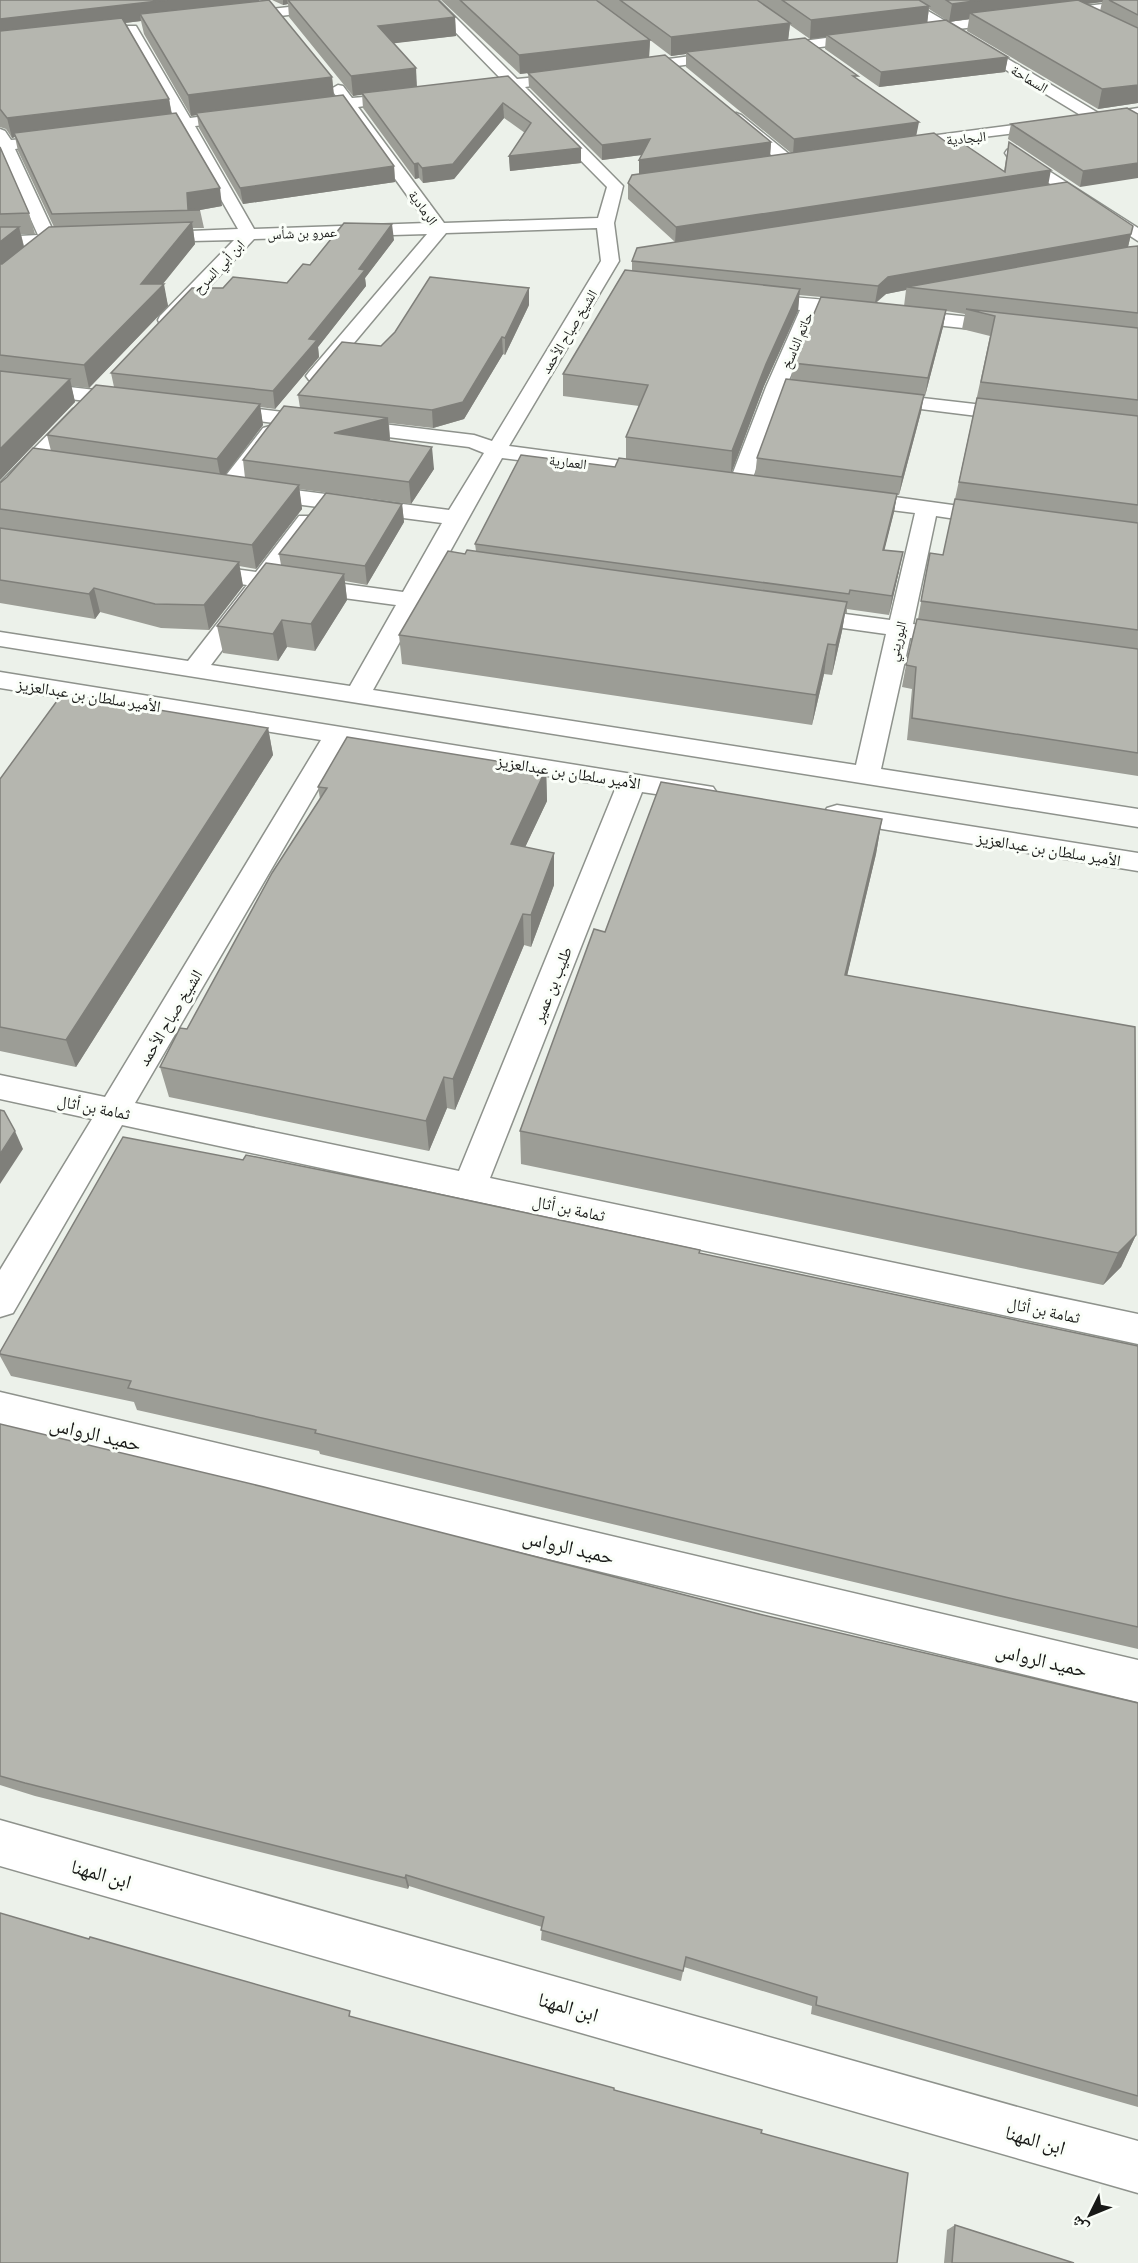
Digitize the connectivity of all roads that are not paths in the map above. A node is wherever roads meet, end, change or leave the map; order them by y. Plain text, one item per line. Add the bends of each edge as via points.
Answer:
1 (255, 0) edge
2 (383, 0) edge
3 (431, 0) edge
4 (900, 0) edge
5 (1056, 0) edge
6 (1138, 4) edge
7 (275, 12) junction
8 (1079, 13) junction
9 (220, 19) edge
10 (1099, 23) edge
11 (943, 27) junction
12 (131, 29) edge
13 (290, 31) edge
14 (785, 32) edge
15 (803, 45) junction
16 (649, 49) edge
17 (822, 58) edge
18 (668, 63) junction
19 (621, 70) edge
20 (586, 74) edge
21 (327, 76) edge
22 (686, 77) edge
23 (515, 84) junction
24 (456, 91) edge
25 (420, 95) edge
26 (349, 103) junction
27 (720, 105) edge
28 (291, 110) edge
29 (255, 115) edge
30 (1136, 115) edge
31 (1098, 119) junction
32 (185, 124) junction
33 (920, 126) dead end
34 (117, 132) edge
35 (987, 135) junction
36 (72, 137) edge
37 (940, 140) junction
38 (2, 142) edge
39 (882, 148) edge
40 (766, 165) edge
41 (1068, 190) junction
42 (1045, 193) edge
43 (605, 223) junction
44 (440, 229) junction
45 (249, 234) junction
46 (1138, 236) edge
47 (132, 237) edge
48 (96, 238) edge
49 (50, 240) junction
50 (0, 242) edge
51 (632, 257) edge
52 (610, 261) junction
53 (0, 280) edge
54 (597, 281) junction
55 (621, 284) edge
56 (740, 298) edge
57 (913, 299) edge
58 (811, 306) junction
59 (1021, 328) edge
60 (152, 336) edge
61 (112, 379) edge
62 (0, 385) edge
63 (776, 387) junction
64 (799, 390) edge
65 (96, 396) junction
66 (857, 397) edge
67 (154, 403) edge
68 (200, 408) edge
69 (282, 417) junction
70 (1033, 417) edge
71 (496, 451) junction
72 (34, 462) junction
73 (57, 465) edge
74 (670, 474) edge
75 (717, 480) edge
76 (740, 483) junction
77 (205, 485) edge
78 (763, 486) edge
79 (228, 488) junction
80 (0, 496) edge
81 (834, 496) edge
82 (321, 502) junction
83 (927, 509) junction
84 (456, 518) junction
85 (1021, 521) edge
86 (430, 565) junction
87 (177, 567) edge
88 (454, 568) edge
89 (263, 580) junction
90 (410, 600) junction
91 (782, 613) edge
92 (899, 629) junction
93 (0, 639) edge
94 (978, 640) edge
95 (195, 669) junction
96 (0, 680) edge
97 (358, 695) junction
98 (338, 733) junction
99 (867, 773) junction
100 (632, 782) junction
101 (726, 797) edge
102 (808, 810) edge
103 (1138, 818) edge
104 (1138, 862) edge
105 (0, 1087) edge
106 (114, 1110) junction
107 (470, 1185) junction
108 (0, 1302) edge
109 (1138, 1329) edge
110 (0, 1409) edge
111 (1138, 1681) edge
112 (0, 1844) edge
113 (1138, 2167) edge

1 - 7 street via 277,8
2 - 7 street
3 - 23 street
4 - 11 street, السماحة
5 - 8 street
6 - 8 street
7 - 9 street
7 - 13 street
8 - 10 street
8 - 11 street
11 - 15 street
11 - 31 street, السماحة
12 - 32 street, ابن أبي السرح
14 - 15 street
15 - 17 street
15 - 18 street
16 - 18 street
18 - 19 street
18 - 22 street
20 - 23 street
21 - 26 street, الرمادية
23 - 24 street
23 - 43 street via 621,185
25 - 26 street
26 - 28 street
26 - 44 street, الرمادية
27 - 40 street via 795,161
29 - 32 street
30 - 31 street, البجادية
31 - 35 street, البجادية
32 - 34 street
32 - 45 street, ابن أبي السرح
33 - 37 street
35 - 37 street, البجادية
35 - 41 street
36 - 38 street
37 - 39 street, البجادية
38 - 49 street
41 - 42 street
41 - 46 street
43 - 44 street, عمرو بن شأس
43 - 52 street
44 - 45 street, عمرو بن شأس
44 - 69 street, الرمادية
45 - 47 street, عمرو بن شأس
45 - 60 street, ابن أبي السرح
48 - 49 street
49 - 50 street
49 - 53 street
51 - 52 street
52 - 54 street, الشيخ صباح الأحمد
54 - 55 street
54 - 71 street, الشيخ صباح الأحمد
56 - 58 street
57 - 58 street, حاتم الناسخ
58 - 59 street
58 - 63 street, حاتم الناسخ
61 - 65 street
62 - 65 street
63 - 64 street
63 - 76 street, حاتم الناسخ
65 - 67 street
65 - 72 street
66 - 70 street
68 - 69 street, العمارية
69 - 71 street, العمارية via 474,441
69 - 79 street, الرمادية
71 - 74 street, العمارية
71 - 84 street, الشيخ صباح الأحمد
72 - 73 street
72 - 80 street
75 - 76 street
76 - 78 street
77 - 79 street
79 - 82 street
81 - 83 street
82 - 84 street
82 - 89 street
83 - 85 street
83 - 92 street, البوريني
84 - 86 street, الشيخ صباح الأحمد
86 - 88 street
86 - 90 street, الشيخ صباح الأحمد
87 - 89 street
89 - 90 street
89 - 95 street
90 - 97 street, الشيخ صباح الأحمد
91 - 92 street
92 - 94 street
92 - 99 street, البوريني
93 - 95 street
95 - 97 street
96 - 98 street, الأمير سلطان بن عبدالعزيز via 58,700
97 - 99 street
98 - 100 street, الأمير سلطان بن عبدالعزيز
98 - 106 street, الشيخ صباح الأحمد
99 - 103 street
100 - 101 street, الأمير سلطان بن عبدالعزيز
100 - 107 street, طليب بن عمير
102 - 104 street, الأمير سلطان بن عبدالعزيز
105 - 106 street, ثمامة بن أثال
106 - 107 street, ثمامة بن أثال
106 - 108 street, الشيخ صباح الأحمد
107 - 109 street, ثمامة بن أثال
110 - 111 street, حميد الرواس
112 - 113 street, ابن المهنا

